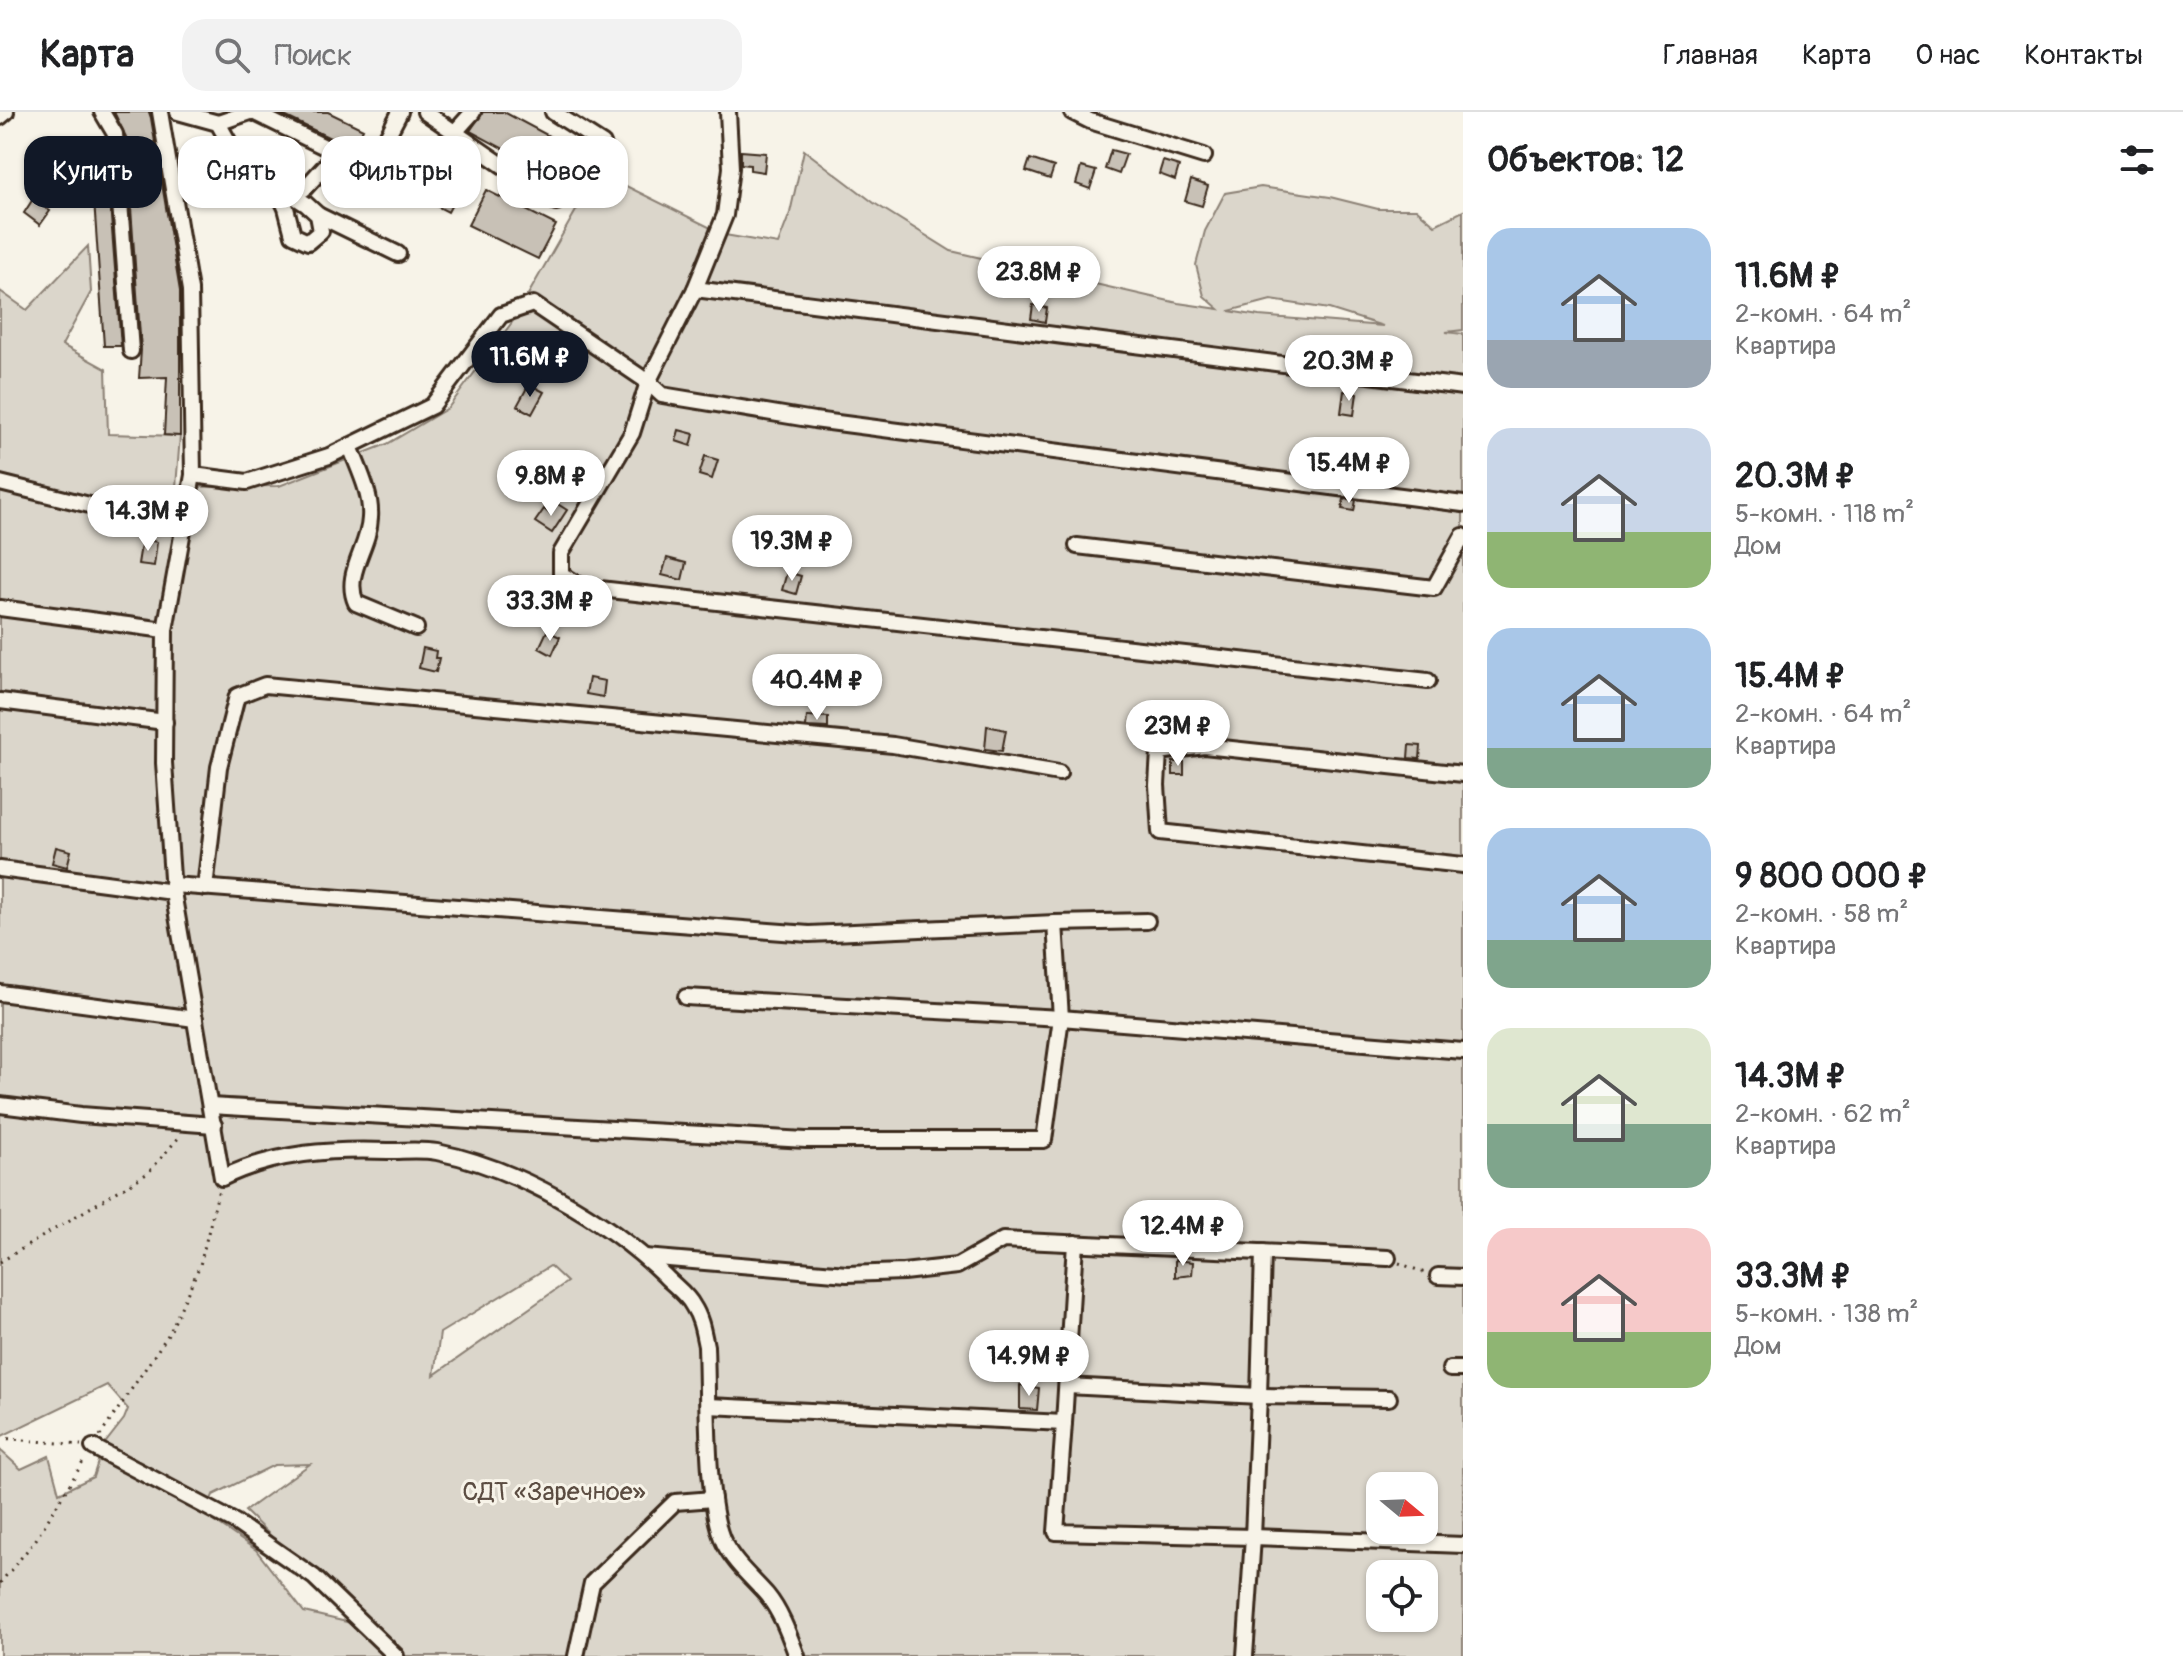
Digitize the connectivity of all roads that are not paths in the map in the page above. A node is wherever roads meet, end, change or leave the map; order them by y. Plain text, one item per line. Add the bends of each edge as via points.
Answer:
1 (6, 112) edge
2 (102, 112) edge
3 (160, 112) edge
4 (178, 112) edge
5 (251, 112) edge
6 (400, 112) edge
7 (425, 112) edge
8 (473, 112) edge
9 (553, 112) edge
10 (728, 112) edge
11 (1072, 112) edge
12 (0, 117) edge
13 (218, 123) junction
14 (455, 132) junction
15 (225, 136) edge
16 (387, 136) edge
17 (590, 136) edge
18 (321, 145) edge
19 (1204, 156) dead end
20 (497, 161) edge
21 (321, 170) edge
22 (305, 188) edge
23 (305, 203) edge
24 (286, 208) edge
25 (318, 215) junction
26 (398, 254) dead end
27 (695, 289) junction
28 (131, 351) dead end
29 (648, 382) junction
30 (1463, 387) edge
31 (350, 446) junction
32 (193, 475) junction
33 (0, 483) edge
34 (1463, 504) edge
35 (183, 528) junction
36 (1463, 536) edge
37 (1077, 546) dead end
38 (0, 608) edge
39 (416, 628) dead end
40 (165, 630) junction
41 (1428, 681) dead end
42 (0, 701) edge
43 (165, 722) junction
44 (1059, 773) dead end
45 (1463, 774) edge
46 (1463, 865) edge
47 (0, 869) edge
48 (205, 888) junction
49 (173, 889) junction
50 (1147, 921) dead end
51 (1055, 923) junction
52 (0, 993) edge
53 (686, 997) dead end
54 (1061, 1018) junction
55 (195, 1019) junction
56 (1463, 1051) edge
57 (0, 1105) edge
58 (210, 1106) junction
59 (214, 1125) junction
60 (1075, 1243) junction
61 (1263, 1252) junction
62 (645, 1257) junction
63 (1388, 1258) road end
64 (1438, 1276) road end
65 (1463, 1277) edge
66 (1067, 1386) junction
67 (1259, 1396) junction
68 (1389, 1398) dead end
69 (708, 1406) junction
70 (1064, 1423) junction
71 (93, 1447) road end
72 (713, 1499) junction
73 (1253, 1537) junction
74 (1463, 1545) edge
75 (396, 1656) edge
76 (576, 1656) edge
77 (797, 1656) edge
78 (1245, 1656) edge

1 - 12 street
2 - 28 street via 115,134
3 - 32 street via 190,290
4 - 13 street
5 - 13 street
5 - 18 street
6 - 16 street
7 - 14 street
8 - 14 street
9 - 17 street
10 - 27 street via 731,168 725,215
11 - 19 street
13 - 15 street
14 - 20 street
21 - 22 street
23 - 25 street
24 - 25 street via 293,235 308,242 321,231
25 - 26 street
27 - 29 street
27 - 30 street
29 - 31 street via 533,304 501,315 432,406
29 - 34 street via 662,395 814,420
29 - 41 street via 632,433 561,553 561,574 582,587
31 - 32 street via 247,482
31 - 39 street via 369,500 370,519 350,589 356,603
32 - 35 street
33 - 35 street
35 - 40 street
36 - 37 street via 1434,588
38 - 40 street
40 - 43 street
42 - 43 street
43 - 49 street
44 - 48 street via 848,740 265,685 237,696 219,767
45 - 46 street via 1204,746 1159,752 1157,785 1160,832
47 - 49 street
48 - 49 street
48 - 51 street via 809,934
49 - 55 street
50 - 51 street
51 - 54 street
52 - 55 street
53 - 54 street
54 - 56 street
54 - 58 street via 1044,1140 806,1140
55 - 58 street
57 - 59 street
58 - 59 street
59 - 62 street via 222,1178 244,1167 310,1152 436,1152 513,1176 580,1212
60 - 61 street
60 - 62 street via 1003,1240 957,1266 847,1274
60 - 66 street
61 - 63 street
61 - 67 street
62 - 69 street via 692,1303 701,1322
64 - 65 street
66 - 67 street
66 - 70 street
67 - 68 street
67 - 73 street
69 - 70 street
69 - 72 street
70 - 73 street via 1056,1532
71 - 75 street via 235,1522 314,1577
72 - 76 street via 675,1502 592,1583
72 - 77 street via 722,1541 769,1598
73 - 74 street
73 - 78 street

